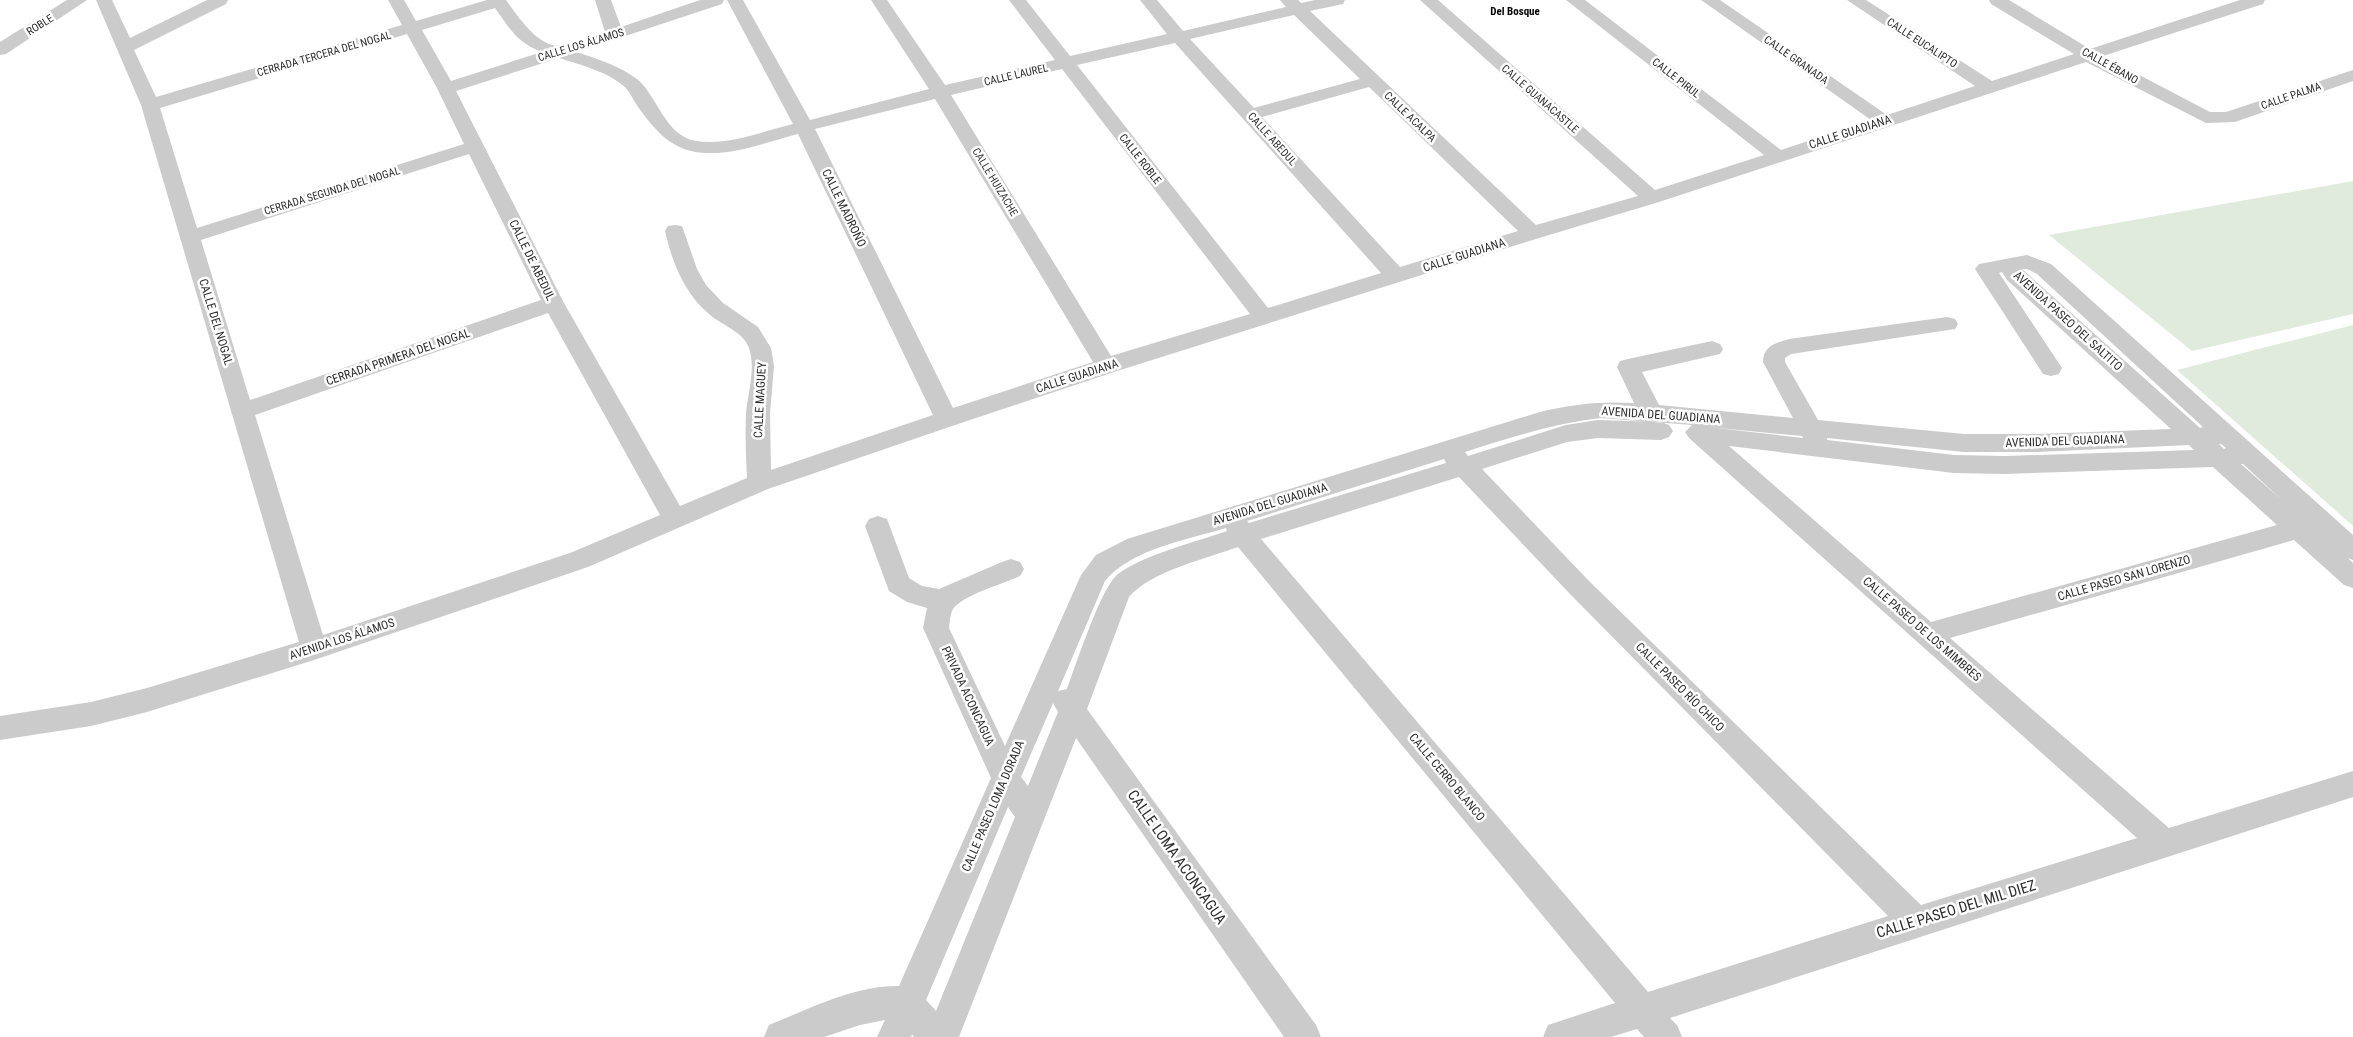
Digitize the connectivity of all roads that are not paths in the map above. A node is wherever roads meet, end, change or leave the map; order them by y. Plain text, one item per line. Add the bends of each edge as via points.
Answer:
1 (79, 0) edge
2 (104, 0) edge
3 (220, 0) edge
4 (396, 0) edge
5 (603, 0) edge
6 (716, 0) edge
7 (734, 0) edge
8 (879, 0) edge
9 (1017, 0) edge
10 (1148, 0) edge
11 (1337, 0) edge
12 (1428, 0) edge
13 (1574, 0) edge
14 (1708, 0) edge
15 (1856, 0) edge
16 (1997, 0) edge
17 (2257, 0) edge
18 (498, 1) edge
19 (1292, 5) edge
20 (411, 29) junction
21 (615, 35) junction
22 (1179, 37) junction
23 (126, 47) junction
24 (0, 50) edge
25 (558, 52) junction
26 (2089, 56) junction
27 (1064, 64) junction
28 (2353, 75) edge
29 (1372, 81) junction
30 (1989, 87) junction
31 (446, 88) junction
32 (940, 92) junction
33 (150, 105) junction
34 (1250, 115) junction
35 (2228, 118) joint
36 (1884, 121) junction
37 (804, 126) junction
38 (476, 146) junction
39 (1777, 156) junction
40 (1652, 198) junction
41 (675, 231) dead end
42 (1532, 233) junction
43 (189, 236) junction
44 (2016, 263) junction
45 (1396, 276) junction
46 (554, 303) junction
47 (1264, 317) junction
48 (1947, 324) dead end
49 (1712, 349) dead end
50 (1106, 366) junction
51 (2051, 368) dead end
52 (2163, 376) junction
53 (2136, 382) junction
54 (244, 411) junction
55 (1651, 413) junction
56 (1679, 415) junction
57 (946, 419) junction
58 (1699, 434) junction
59 (2196, 436) junction
60 (1815, 438) junction
61 (2224, 446) junction
62 (2248, 454) joint
63 (1456, 458) junction
64 (759, 482) junction
65 (674, 518) junction
66 (878, 526) dead end
67 (1237, 526) junction
68 (2310, 526) junction
69 (2353, 550) edge
70 (1011, 569) dead end
71 (1094, 575) joint
72 (2353, 578) edge
73 (944, 600) junction
74 (1927, 634) junction
75 (314, 649) junction
76 (1048, 679) junction
77 (1073, 710) junction
78 (0, 728) edge
79 (1006, 778) junction
80 (2353, 784) edge
81 (1030, 815) junction
82 (2165, 844) junction
83 (1916, 922) junction
84 (907, 1003) junction
85 (1642, 1010) junction
86 (781, 1037) edge
87 (894, 1037) edge
88 (936, 1037) edge
89 (942, 1037) edge
90 (1304, 1037) edge
91 (1560, 1037) edge
92 (1665, 1037) edge

1 - 24 street, ROBLE
2 - 23 street, CALLE DEL NOGAL
3 - 23 street
4 - 20 street, CALLE DE ABEDUL
5 - 21 street
6 - 21 street, CALLE LOS ÁLAMOS
7 - 37 street, CALLE MADROÑO
8 - 32 street, CALLE HUIZACHE
9 - 27 street, CALLE ROBLE
10 - 22 street, CALLE ABEDUL
11 - 19 street, CALLE LAUREL
12 - 40 street, CALLE GUANACASTLE
13 - 39 street, CALLE PIRUL
14 - 36 street, CALLE GRANADA
15 - 30 street, CALLE EUCALIPTO
16 - 26 street, CALLE ÉBANO
17 - 26 street, CALLE GUADIANA
18 - 20 street, CERRADA TERCERA DEL NOGAL
18 - 25 street via 524,36
19 - 22 street, CALLE LAUREL
19 - 29 street, CALLE ACALPA
20 - 31 street, CALLE DE ABEDUL
20 - 33 street, CERRADA TERCERA DEL NOGAL
21 - 25 street, CALLE LOS ÁLAMOS
22 - 27 street, CALLE LAUREL
22 - 34 street, CALLE ABEDUL
23 - 33 street, CALLE DEL NOGAL
25 - 31 street, CALLE LOS ÁLAMOS
25 - 37 street, CALLE LAUREL via 630,82 669,133 678,142 695,148 724,147
26 - 30 street, CALLE GUADIANA
26 - 35 street, CALLE ÉBANO via 2206,117
27 - 32 street, CALLE LAUREL
27 - 47 street, CALLE ROBLE
28 - 35 street, CALLE PALMA
29 - 34 street
29 - 42 street, CALLE ACALPA
30 - 36 street, CALLE GUADIANA
31 - 38 street, CALLE DE ABEDUL
32 - 37 street, CALLE LAUREL
32 - 50 street, CALLE HUIZACHE
33 - 43 street, CALLE DEL NOGAL
34 - 45 street, CALLE ABEDUL
36 - 39 street, CALLE GUADIANA
37 - 57 street, CALLE MADROÑO
38 - 43 street, CERRADA SEGUNDA DEL NOGAL
38 - 46 street, CALLE DE ABEDUL
39 - 40 street, CALLE GUADIANA
40 - 42 street, CALLE GUADIANA
41 - 64 street, CALLE MAGUEY via 693,282 709,304 750,330 758,340 763,370 758,410
42 - 45 street, CALLE GUADIANA
43 - 54 street, CALLE DEL NOGAL
44 - 51 street via 1986,269
44 - 52 street, AVENIDA PASEO DEL SALTITO via 2030,262 2044,269
44 - 53 street, AVENIDA PASEO DEL SALTITO via 2010,267 2014,275
45 - 47 street, CALLE GUADIANA
46 - 54 street, CERRADA PRIMERA DEL NOGAL
46 - 65 street, CALLE DE ABEDUL
47 - 50 street, CALLE GUADIANA
48 - 60 street via 1780,350 1774,356 1774,362
49 - 55 street via 1628,367
50 - 57 street, CALLE GUADIANA
52 - 53 street
52 - 61 street, AVENIDA PASEO DEL SALTITO
53 - 59 street, AVENIDA PASEO DEL SALTITO
54 - 75 street, CALLE DEL NOGAL
55 - 56 street, AVENIDA DEL GUADIANA
55 - 63 street, AVENIDA DEL GUADIANA via 1601,410 1569,413
56 - 58 street, CALLE PASEO DE LOS MIMBRES
56 - 60 street, AVENIDA DEL GUADIANA
57 - 64 street, CALLE GUADIANA
58 - 60 street, AVENIDA DEL GUADIANA
58 - 63 street, AVENIDA DEL GUADIANA via 1598,428
58 - 74 street, CALLE PASEO DE LOS MIMBRES
59 - 60 street, AVENIDA DEL GUADIANA via 2037,443
59 - 61 street, AVENIDA PASEO DEL SALTITO
60 - 61 street, AVENIDA DEL GUADIANA via 1954,464 2005,465
61 - 62 street, AVENIDA DEL GUADIANA
61 - 68 street, AVENIDA PASEO DEL SALTITO
62 - 68 street, AVENIDA PASEO DEL SALTITO
63 - 67 street, AVENIDA DEL GUADIANA
63 - 83 street, CALLE PASEO RÍO CHICO via 1580,588
64 - 65 street, CALLE GUADIANA
65 - 75 street, AVENIDA LOS ÁLAMOS via 579,560
66 - 73 street via 898,584 916,596
67 - 71 street, AVENIDA DEL GUADIANA via 1127,549 1105,562
67 - 77 street, AVENIDA DEL GUADIANA via 1126,582 1118,592
67 - 85 street, CALLE CERRO BLANCO
68 - 69 street, AVENIDA PASEO DEL SALTITO
68 - 72 street, AVENIDA PASEO DEL SALTITO
68 - 74 street, CALLE PASEO SAN LORENZO
70 - 73 street via 951,594
71 - 76 street, CALLE PASEO LOMA DORADA
73 - 79 street, PRIVADA ACONCAGUA via 937,613 936,628
74 - 82 street, CALLE PASEO DE LOS MIMBRES
75 - 78 street, AVENIDA LOS ÁLAMOS via 147,700 91,714
76 - 77 street, CALLE LOMA ACONCAGUA
76 - 79 street, CALLE PASEO LOMA DORADA
77 - 81 street
77 - 90 street, CALLE LOMA ACONCAGUA
79 - 81 street, PRIVADA ACONCAGUA
79 - 84 street, CALLE PASEO LOMA DORADA
80 - 82 street, CALLE PASEO DEL MIL DIEZ
81 - 89 street
82 - 83 street, CALLE PASEO DEL MIL DIEZ
83 - 85 street, CALLE PASEO DEL MIL DIEZ
84 - 86 street via 863,1008
84 - 87 street, CALLE PASEO LOMA DORADA
84 - 88 street
85 - 91 street, CALLE PASEO DEL MIL DIEZ
85 - 92 street, CALLE CERRO BLANCO

